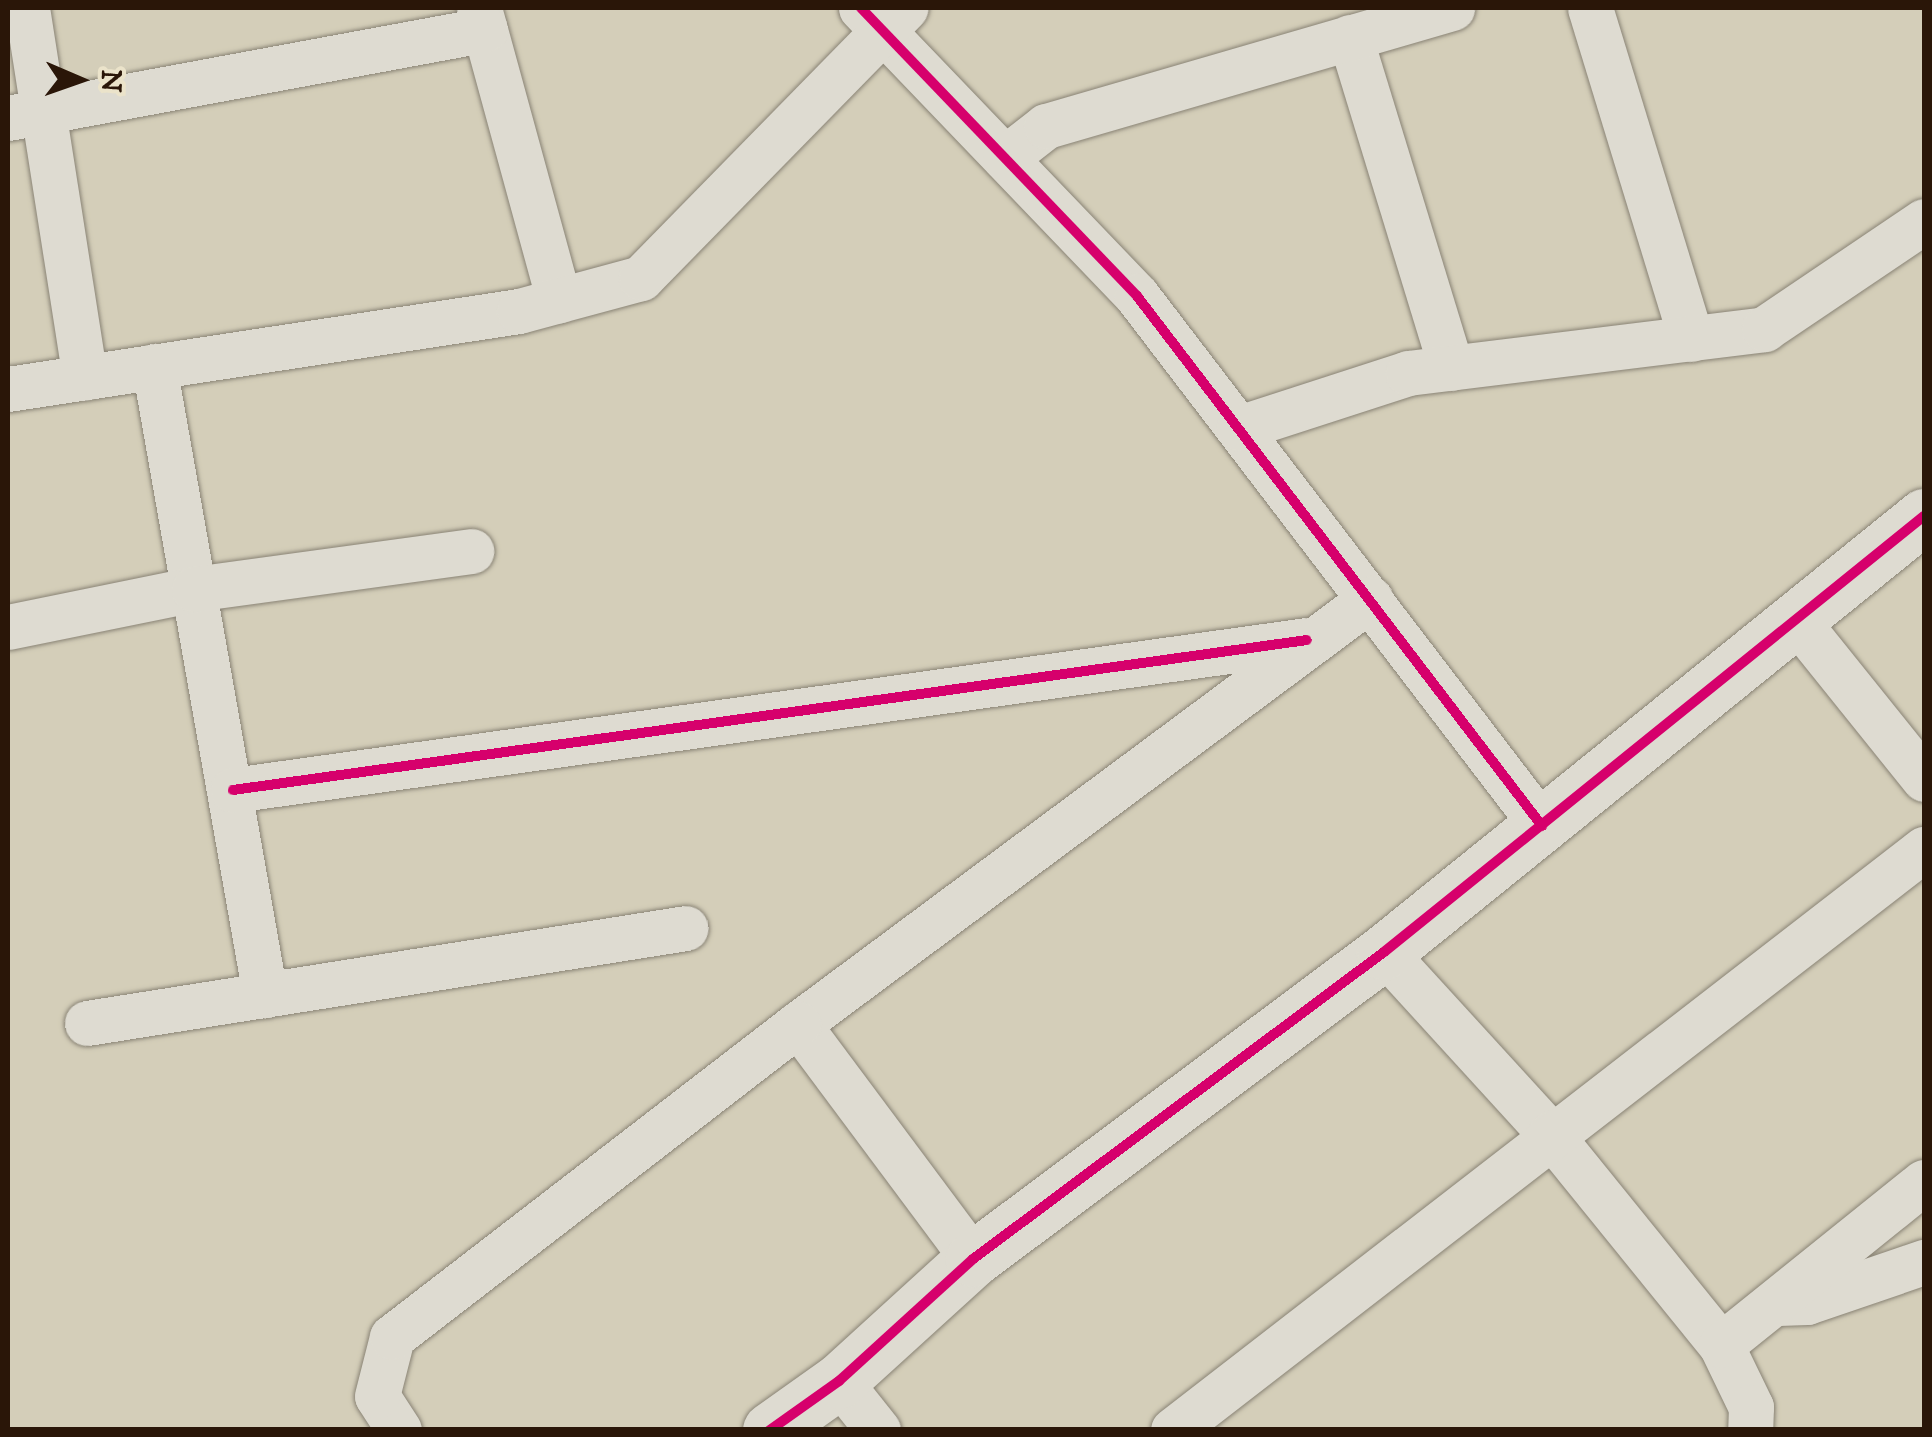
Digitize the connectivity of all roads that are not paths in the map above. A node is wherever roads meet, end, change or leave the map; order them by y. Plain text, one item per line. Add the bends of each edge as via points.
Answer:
1 (27, 8) edge
2 (1452, 8) edge
3 (1590, 8) edge
4 (882, 14) edge
5 (482, 19) edge
6 (1350, 38) junction
7 (26, 115) edge
8 (1005, 158) junction
9 (1924, 221) edge
10 (559, 300) junction
11 (1691, 339) junction
12 (154, 366) junction
13 (1451, 368) junction
14 (86, 377) junction
15 (8, 389) edge
16 (1239, 428) junction
17 (1924, 516) edge
18 (472, 551) dead end
19 (194, 589) junction
20 (1370, 598) junction
21 (1792, 616) junction
22 (8, 627) edge
23 (1307, 640) junction
24 (1924, 779) edge
25 (233, 790) junction
26 (1542, 826) junction
27 (1924, 849) edge
28 (686, 928) dead end
29 (1384, 952) junction
30 (264, 994) junction
31 (87, 1023) dead end
32 (798, 1024) junction
33 (1550, 1134) junction
34 (1924, 1182) edge
35 (973, 1259) junction
36 (1924, 1262) edge
37 (1774, 1303) junction
38 (1720, 1345) junction
39 (839, 1381) junction
40 (399, 1430) edge
41 (770, 1430) edge
42 (878, 1430) edge
43 (1173, 1430) edge
44 (1750, 1430) edge

1 - 7 street
2 - 6 street
3 - 11 street
4 - 8 street
4 - 10 street via 642,278
5 - 7 street
5 - 10 street
6 - 8 street via 1046,126
6 - 13 street
7 - 14 street
8 - 16 street via 1137,296
9 - 11 street via 1798,314 1764,330
10 - 12 street
11 - 13 street
12 - 14 street
12 - 19 street
13 - 16 street
14 - 15 street
16 - 20 street
17 - 21 street
18 - 19 street
19 - 22 street
19 - 25 street
20 - 23 street
20 - 26 street
21 - 24 street
21 - 26 street
23 - 25 street
23 - 32 street
25 - 30 street
26 - 29 street
27 - 33 street
28 - 30 street
29 - 33 street
29 - 35 street
30 - 31 street
32 - 35 street
32 - 40 street via 392,1337 377,1396
33 - 38 street
33 - 43 street
34 - 37 street
35 - 39 street
36 - 37 street via 1807,1302
37 - 38 street
38 - 44 street via 1751,1407
39 - 41 street
39 - 42 street

